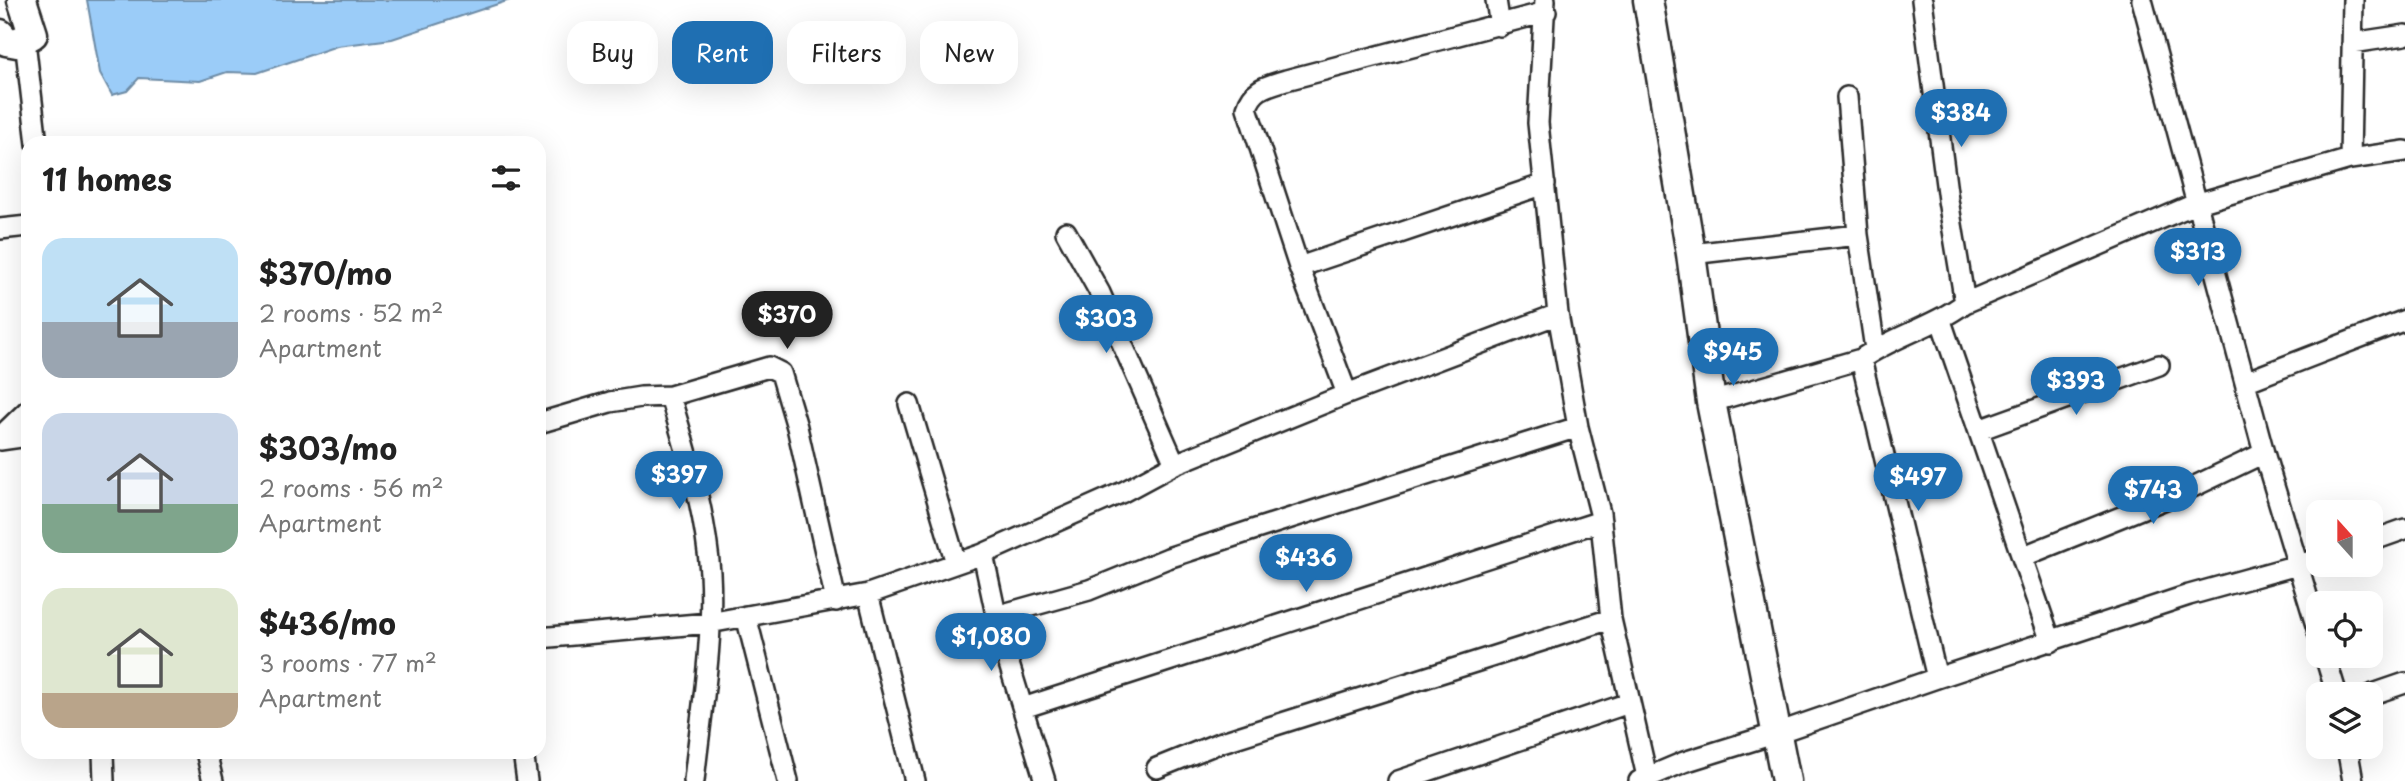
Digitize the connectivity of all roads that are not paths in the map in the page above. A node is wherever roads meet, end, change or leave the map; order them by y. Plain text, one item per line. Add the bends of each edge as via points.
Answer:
1 (22, 0) edge
2 (1496, 0) edge
3 (1648, 0) edge
4 (1922, 0) edge
5 (2142, 0) edge
6 (2353, 0) edge
7 (1546, 6) edge
8 (1500, 26) junction
9 (2405, 36) edge
10 (13, 37) edge
11 (2352, 43) junction
12 (1847, 97) dead end
13 (35, 136) edge
14 (2405, 151) edge
15 (2350, 159) junction
16 (1545, 184) junction
17 (2195, 204) junction
18 (21, 227) edge
19 (0, 229) edge
20 (1066, 233) dead end
21 (1858, 235) junction
22 (1691, 254) junction
23 (1299, 267) junction
24 (1965, 303) junction
25 (1558, 314) junction
26 (2405, 320) edge
27 (1941, 321) junction
28 (1868, 354) junction
29 (2160, 365) dead end
30 (2245, 382) junction
31 (1347, 394) junction
32 (670, 396) junction
33 (1711, 402) junction
34 (909, 404) dead end
35 (21, 417) edge
36 (546, 421) edge
37 (1578, 427) junction
38 (1979, 430) junction
39 (21, 436) edge
40 (0, 438) edge
41 (2264, 453) junction
42 (1175, 464) junction
43 (1601, 521) junction
44 (2405, 529) edge
45 (2384, 536) edge
46 (983, 554) junction
47 (2024, 556) junction
48 (956, 563) junction
49 (2306, 563) edge
50 (2298, 566) junction
51 (2306, 592) edge
52 (868, 594) junction
53 (836, 601) junction
54 (746, 616) junction
55 (996, 616) junction
56 (1611, 619) junction
57 (709, 623) junction
58 (546, 637) edge
59 (2051, 642) junction
60 (1937, 678) junction
61 (2405, 683) edge
62 (2383, 691) edge
63 (1629, 703) junction
64 (1023, 708) junction
65 (1777, 733) junction
66 (103, 759) edge
67 (208, 759) edge
68 (524, 759) edge
69 (2349, 759) edge
70 (1157, 768) dead end
71 (1645, 780) edge
72 (104, 781) edge
73 (213, 781) edge
74 (527, 781) edge
75 (694, 781) edge
76 (788, 781) edge
77 (915, 781) edge
78 (1045, 781) edge
79 (1398, 781) edge
80 (1786, 781) edge
81 (2353, 781) edge

1 - 10 street via 33,30
2 - 8 street
3 - 22 street
4 - 24 street
5 - 17 street
6 - 11 street
7 - 8 street
7 - 16 street via 1538,80
8 - 23 street via 1286,80 1251,94 1247,108
9 - 11 street
10 - 13 street
11 - 15 street
12 - 21 street
14 - 15 street
15 - 17 street
16 - 23 street
16 - 25 street
17 - 24 street
17 - 30 street
18 - 19 street
20 - 42 street via 1100,293
21 - 22 street
21 - 28 street
22 - 33 street
23 - 31 street
24 - 27 street
25 - 31 street
25 - 37 street
26 - 30 street
27 - 28 street
27 - 38 street
28 - 33 street
28 - 60 street
29 - 38 street
30 - 41 street
31 - 42 street
32 - 36 street via 620,400
32 - 53 street via 769,366 781,373
32 - 57 street via 702,523 710,573
33 - 65 street
34 - 48 street
35 - 40 street
37 - 43 street
37 - 55 street via 1168,558 1089,590
38 - 47 street
39 - 40 street
41 - 47 street via 2178,494
41 - 50 street
42 - 46 street
43 - 56 street
43 - 64 street
44 - 45 street
46 - 48 street
46 - 55 street
47 - 59 street
48 - 52 street
49 - 50 street
50 - 51 street
50 - 59 street via 2189,595
52 - 53 street
52 - 77 street
53 - 54 street
54 - 57 street
54 - 76 street
55 - 64 street
56 - 63 street
56 - 70 street via 1219,743
57 - 58 street
57 - 75 street
59 - 60 street
60 - 65 street
61 - 62 street
63 - 71 street
63 - 79 street
64 - 78 street
65 - 71 street via 1684,762
65 - 80 street
66 - 72 street
67 - 73 street
68 - 74 street
69 - 81 street

